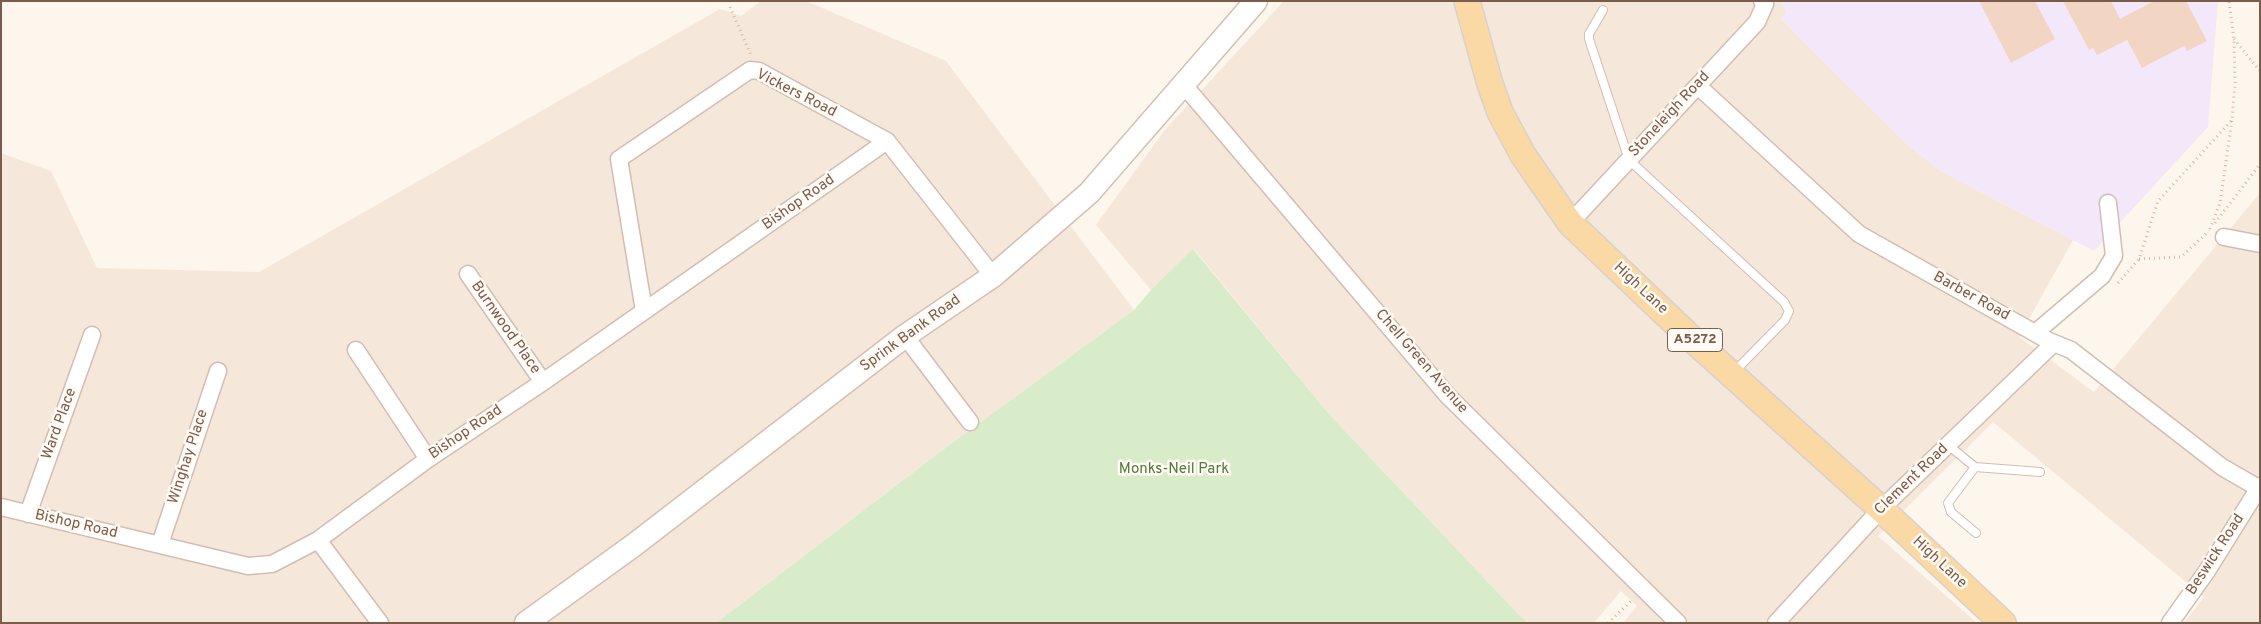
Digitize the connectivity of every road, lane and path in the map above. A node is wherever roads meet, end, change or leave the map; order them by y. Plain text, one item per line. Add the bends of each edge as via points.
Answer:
1 (1256, 1) edge
2 (1467, 1) edge
3 (2229, 1) edge
4 (1764, 3) edge
5 (730, 7) dead end
6 (1603, 10) dead end
7 (2234, 39) junction
8 (759, 71) junction
9 (2260, 71) edge
10 (1183, 84) junction
11 (1698, 86) junction
12 (2232, 120) junction
13 (887, 141) junction
14 (1629, 160) junction
15 (2260, 164) edge
16 (2108, 203) dead end
17 (1570, 223) junction
18 (2216, 234) junction
19 (2260, 244) edge
20 (2139, 259) junction
21 (468, 274) dead end
22 (993, 276) junction
23 (2117, 284) dead end
24 (644, 311) junction
25 (2035, 333) junction
26 (92, 335) dead end
27 (905, 336) junction
28 (2054, 343) junction
29 (356, 350) dead end
30 (218, 371) dead end
31 (1732, 375) junction
32 (543, 382) junction
33 (970, 422) dead end
34 (1948, 445) junction
35 (428, 458) junction
36 (1975, 467) junction
37 (2040, 472) dead end
38 (2259, 488) edge
39 (1, 507) edge
40 (1881, 509) junction
41 (28, 514) junction
42 (1976, 532) dead end
43 (318, 540) junction
44 (160, 544) junction
45 (1643, 590) junction
46 (380, 623) edge
47 (526, 623) edge
48 (1608, 623) edge
49 (1678, 623) edge
50 (1776, 623) edge
51 (2003, 623) edge
52 (2170, 623) edge

1 - 10 street, Sprink Bank Road
2 - 17 main road, High Lane / A5272 via 1500,112 1523,155
3 - 7 path
4 - 11 street, Stoneleigh Road via 1757,22
5 - 8 path
6 - 14 lane via 1589,39
7 - 9 path
7 - 12 path
8 - 13 street, Vickers Road
8 - 24 street, Vickers Road via 750,70 620,159
10 - 22 street, Sprink Bank Road via 1090,192
10 - 45 street, Chell Green Avenue via 1447,395
11 - 14 street, Stoneleigh Road
11 - 25 street, Barber Road via 1859,234
12 - 18 path
12 - 20 path via 2158,201
13 - 22 street, Vickers Road
13 - 24 street, Bishop Road
14 - 17 street, Stoneleigh Road
14 - 31 lane via 1788,307 1789,316
15 - 18 path
16 - 25 street via 2114,256 2102,276
17 - 31 main road, High Lane / A5272
18 - 19 street
18 - 20 path via 2181,257
20 - 23 path
21 - 32 street, Burnwood Place
22 - 27 street, Sprink Bank Road
24 - 32 street, Bishop Road
25 - 28 street, Barber Road
26 - 41 street, Ward Place
27 - 33 street
27 - 47 street, Sprink Bank Road via 634,545
28 - 34 street, Clement Road
28 - 38 street, Barber Road via 2071,350 2222,467
29 - 35 street
30 - 44 street, Winghay Place
31 - 40 main road, High Lane / A5272
32 - 35 street, Bishop Road
34 - 36 lane
34 - 40 street, Clement Road
35 - 43 street, Bishop Road
36 - 37 lane
36 - 42 lane via 1948,502 1951,512
38 - 52 street, Beswick Road
39 - 41 street, Bishop Road
40 - 50 street, Clement Road
40 - 51 main road, High Lane / A5272
41 - 44 street, Bishop Road
43 - 44 street, Bishop Road via 272,564 248,566
43 - 46 street
45 - 48 path
45 - 49 street, Chell Green Avenue

